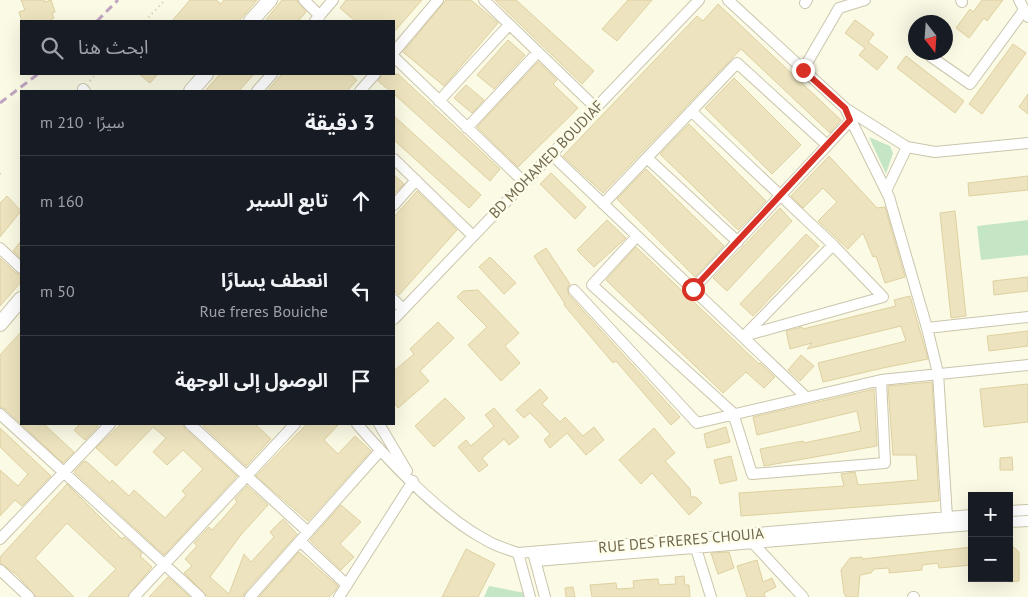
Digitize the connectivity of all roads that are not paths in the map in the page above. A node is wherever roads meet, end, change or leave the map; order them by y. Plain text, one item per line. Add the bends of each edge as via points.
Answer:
1 (270, 0) edge
2 (304, 0) edge
3 (333, 0) edge
4 (438, 0) edge
5 (484, 0) edge
6 (699, 0) edge
7 (728, 0) edge
8 (865, 0) edge
9 (1019, 0) edge
10 (1026, 14) edge
11 (318, 18) edge
12 (253, 20) edge
13 (510, 25) junction
14 (395, 51) edge
15 (538, 52) junction
16 (395, 58) edge
17 (936, 60) edge
18 (803, 70) junction
19 (205, 75) edge
20 (271, 75) edge
21 (374, 75) edge
22 (192, 90) edge
23 (258, 90) edge
24 (361, 90) edge
25 (439, 101) junction
26 (596, 108) junction
27 (845, 108) junction
28 (691, 111) junction
29 (850, 120) junction
30 (467, 128) junction
31 (1028, 143) edge
32 (827, 144) junction
33 (907, 147) junction
34 (552, 154) junction
35 (647, 158) junction
36 (395, 160) edge
37 (416, 180) junction
38 (524, 182) junction
39 (886, 191) junction
40 (780, 194) junction
41 (395, 204) edge
42 (603, 204) junction
43 (474, 236) junction
44 (637, 236) junction
45 (738, 242) junction
46 (833, 245) junction
47 (0, 248) edge
48 (20, 267) edge
49 (693, 289) junction
50 (574, 290) dead end
51 (20, 299) edge
52 (395, 301) edge
53 (403, 309) junction
54 (1028, 317) edge
55 (395, 318) edge
56 (0, 324) edge
57 (927, 328) junction
58 (744, 336) junction
59 (1028, 365) edge
60 (938, 374) junction
61 (881, 380) junction
62 (806, 397) junction
63 (733, 413) junction
64 (0, 414) edge
65 (109, 425) edge
66 (191, 425) edge
67 (294, 425) edge
68 (358, 425) edge
69 (379, 425) edge
70 (380, 451) junction
71 (64, 472) junction
72 (246, 476) junction
73 (413, 481) junction
74 (1013, 512) edge
75 (968, 515) edge
76 (947, 517) junction
77 (1028, 517) edge
78 (1013, 521) edge
79 (968, 525) edge
80 (308, 532) junction
81 (746, 534) junction
82 (0, 539) edge
83 (300, 541) junction
84 (752, 543) junction
85 (694, 544) junction
86 (518, 553) junction
87 (535, 557) junction
88 (164, 564) junction
89 (0, 570) edge
90 (347, 585) junction
91 (29, 597) edge
92 (134, 597) edge
93 (200, 597) edge
94 (250, 597) edge
95 (340, 597) edge
96 (530, 597) edge
97 (545, 597) edge
98 (711, 597) edge
99 (803, 597) edge

1 - 12 main road
2 - 11 street
3 - 11 street
4 - 14 street
5 - 13 street
6 - 26 street, BD MOHAMED BOUDIAF
7 - 18 street
8 - 18 street via 839,8
9 - 10 street
10 - 17 street via 970,84
13 - 15 street
13 - 25 street
15 - 26 street
15 - 30 street
16 - 25 street
18 - 27 street
19 - 22 main road
20 - 23 street
21 - 24 street
25 - 30 street
26 - 34 street, BD MOHAMED BOUDIAF
27 - 29 street
27 - 33 street
28 - 32 street via 736,63
28 - 35 street
28 - 40 street
29 - 32 street
29 - 39 street
30 - 38 street
31 - 33 street via 935,152
32 - 40 street
33 - 39 street
34 - 38 street, BD MOHAMED BOUDIAF
34 - 42 street
35 - 42 street
35 - 45 street
36 - 37 street
37 - 41 street
37 - 43 street
38 - 43 street, BD MOHAMED BOUDIAF
39 - 57 street
40 - 45 street
40 - 46 street
42 - 44 street
43 - 53 street, BD MOHAMED BOUDIAF
44 - 49 street
44 - 63 street via 592,285
45 - 49 street
46 - 58 street
46 - 58 street via 882,297
47 - 48 street
49 - 58 street
50 - 63 street via 697,423
51 - 56 main road
52 - 53 street
53 - 55 street, BD MOHAMED BOUDIAF
54 - 57 street
57 - 60 street
58 - 62 street
59 - 60 street
60 - 61 street
60 - 76 street
61 - 62 street
61 - 63 street via 885,463 752,474
62 - 63 street
64 - 71 street
65 - 71 street
66 - 72 street
67 - 72 street
68 - 70 street
69 - 73 street
70 - 73 street
70 - 80 street
71 - 82 street
71 - 88 street
72 - 80 street
72 - 88 street
73 - 86 street, RUE DES FRERES CHOUIA via 450,516 486,540
73 - 90 street
74 - 77 street
75 - 76 street, RUE DES FRERES CHOUIA
76 - 81 street, RUE DES FRERES CHOUIA
77 - 78 street
79 - 84 street
80 - 83 street
81 - 84 street
81 - 85 street, RUE DES FRERES CHOUIA
83 - 90 street
83 - 94 street
84 - 85 street
84 - 99 street
85 - 87 street, RUE DES FRERES CHOUIA
85 - 98 street
86 - 87 street, RUE DES FRERES CHOUIA
86 - 96 street
87 - 97 street
88 - 92 street
88 - 93 street
89 - 91 street
90 - 95 street

